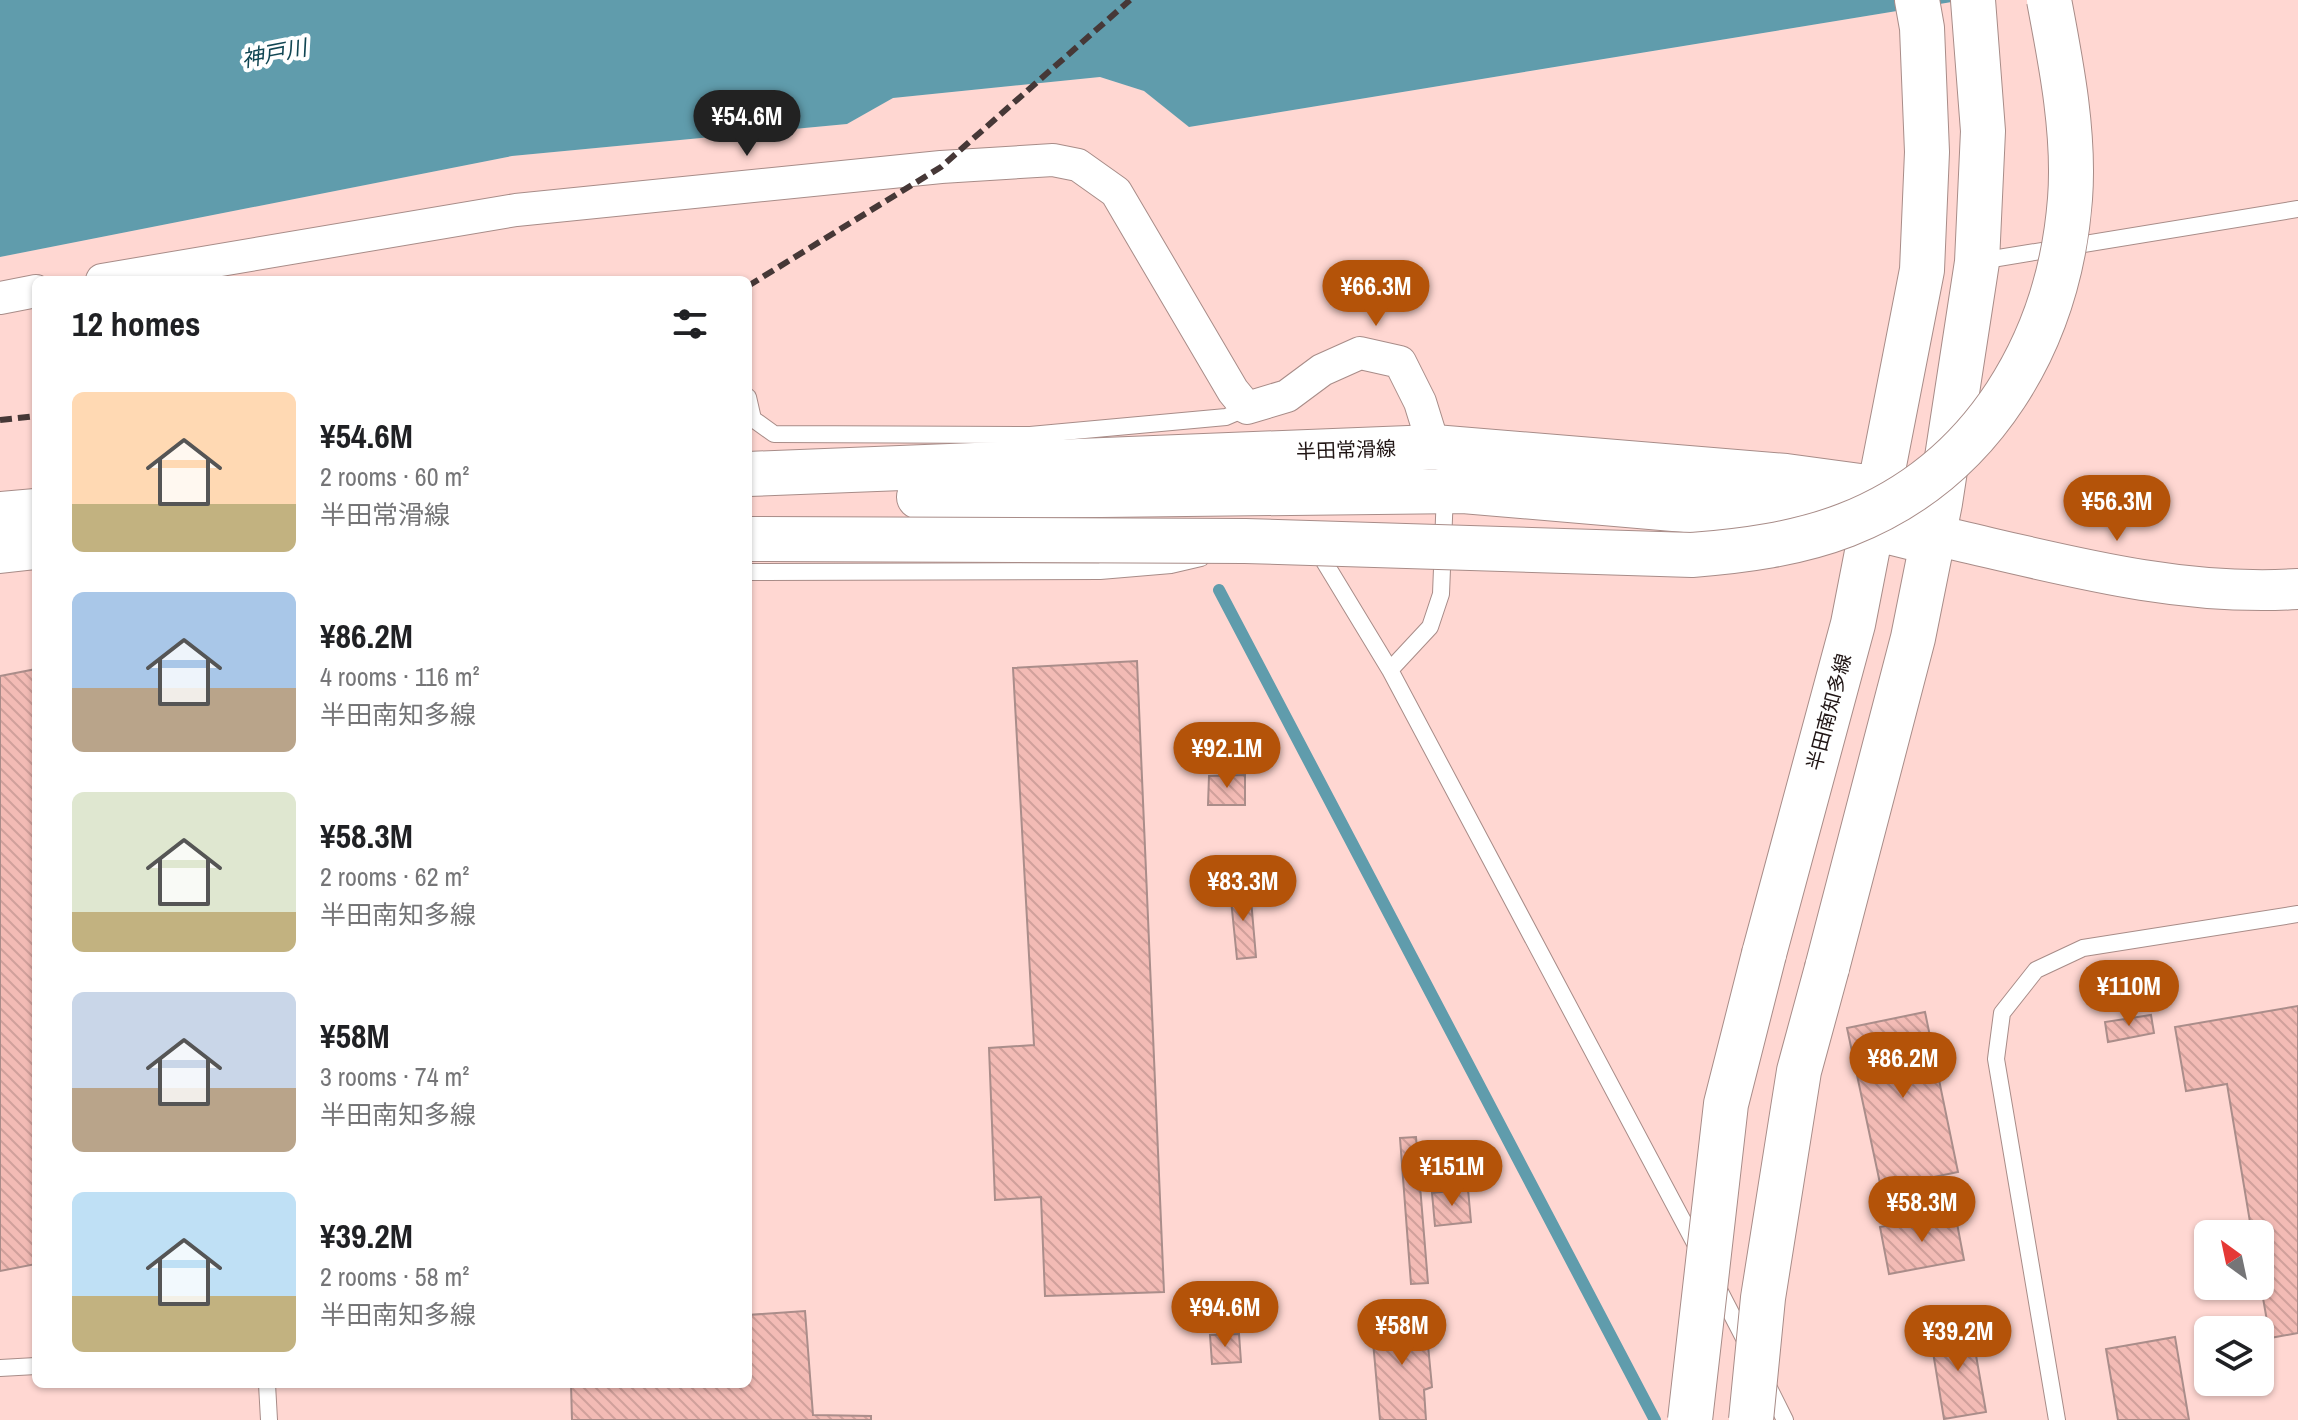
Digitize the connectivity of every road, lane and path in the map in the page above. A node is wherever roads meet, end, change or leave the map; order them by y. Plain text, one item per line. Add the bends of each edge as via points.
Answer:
1 (2049, 0) edge
2 (1974, 10) edge
3 (1920, 14) edge
4 (2298, 209) edge
5 (1977, 262) junction
6 (126, 276) edge
7 (32, 292) edge
8 (0, 298) edge
9 (1247, 408) junction
10 (752, 415) edge
11 (1434, 447) junction
12 (752, 474) edge
13 (1445, 491) junction
14 (752, 503) edge
15 (1877, 509) junction
16 (32, 511) edge
17 (0, 514) edge
18 (1936, 527) junction
19 (752, 539) edge
20 (32, 548) edge
21 (0, 552) edge
22 (32, 553) edge
23 (752, 572) edge
24 (2298, 589) edge
25 (1390, 670) junction
26 (2298, 914) edge
27 (32, 1366) edge
28 (0, 1368) edge
29 (267, 1388) edge
30 (269, 1420) edge
31 (1690, 1420) edge
32 (1751, 1420) edge
33 (1785, 1420) edge
34 (2057, 1420) edge

1 - 19 main road, bridge via 2070,148 2070,196 2056,285 2037,339 2007,396 1975,435 1896,500 1846,525 1743,551 1692,555 1245,541
2 - 5 main road via 1983,131
3 - 15 main road, 半田南知多線 via 1927,152 1922,270
4 - 5 lane
5 - 18 main road
6 - 9 street via 516,210 1053,160 1078,165 1116,192
7 - 8 street
9 - 10 lane via 1226,417 1030,435 774,434
9 - 11 street via 1287,396 1322,370 1360,353 1400,362
11 - 12 main road, 半田常滑線
11 - 15 main road, 半田常滑線 via 1599,458
13 - 14 main road, 半田常滑線
13 - 15 main road, 半田常滑線
13 - 25 lane via 1441,594 1430,627
15 - 18 main road, 半田常滑線
15 - 31 main road, 半田南知多線, bridge via 1853,624 1726,1104
16 - 17 main road
18 - 24 street via 2145,582 2257,592
18 - 32 main road, bridge via 1913,638 1799,1071 1763,1298
20 - 21 main road
21 - 22 main road
23 - 25 lane via 1100,571 1171,565 1307,533
25 - 33 lane via 1638,1132
26 - 34 lane via 2083,948 2036,970 2002,1013 1996,1059
27 - 28 lane
29 - 30 lane

